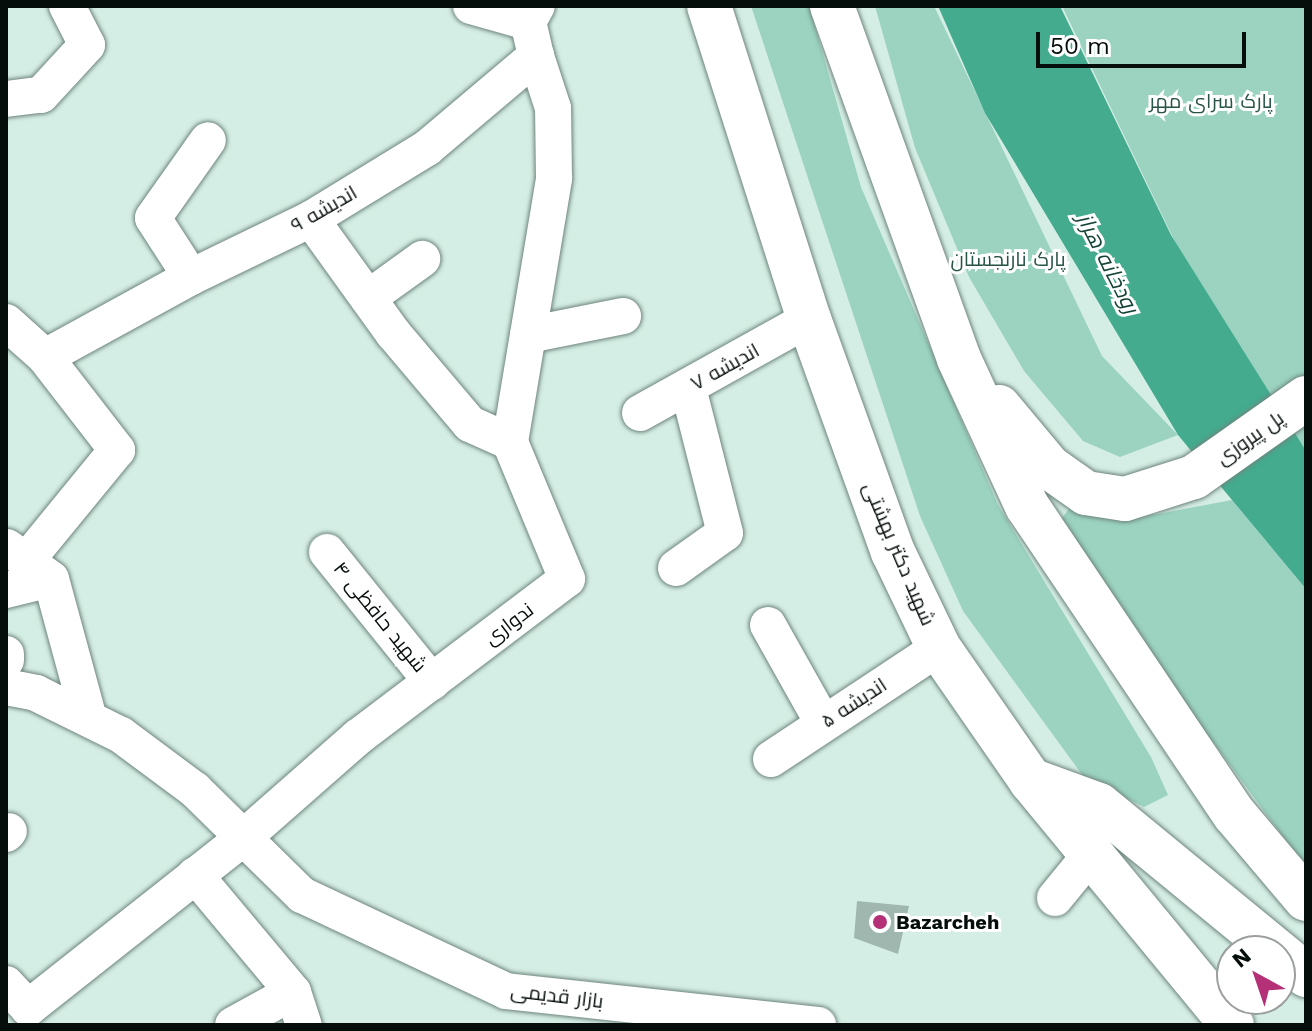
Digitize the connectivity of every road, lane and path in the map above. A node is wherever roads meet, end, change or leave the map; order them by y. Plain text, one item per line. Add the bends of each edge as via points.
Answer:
1 (67, 6) edge
2 (471, 6) edge
3 (709, 6) edge
4 (832, 6) edge
5 (534, 28) edge
6 (6, 99) edge
7 (208, 140) dead end
8 (311, 219) junction
9 (422, 259) dead end
10 (191, 277) junction
11 (368, 298) junction
12 (623, 316) dead end
13 (809, 319) junction
14 (6, 322) edge
15 (528, 335) junction
16 (45, 357) junction
17 (959, 359) junction
18 (688, 388) junction
19 (1300, 403) edge
20 (640, 413) dead end
21 (510, 442) junction
22 (327, 552) dead end
23 (676, 568) dead end
24 (22, 569) edge
25 (768, 625) dead end
26 (939, 648) junction
27 (6, 654) edge
28 (6, 660) edge
29 (432, 682) junction
30 (6, 687) edge
31 (89, 719) junction
32 (823, 723) junction
33 (771, 759) dead end
34 (1031, 781) junction
35 (243, 838) junction
36 (1091, 854) junction
37 (195, 875) junction
38 (1055, 898) dead end
39 (1306, 899) edge
40 (1306, 975) edge
41 (17, 996) edge
42 (298, 1009) edge
43 (233, 1025) edge
44 (818, 1025) edge
45 (1232, 1025) edge

1 - 6 street via 87,45 41,95
2 - 5 street
3 - 13 main road, شهید دکتر بهشتی
4 - 17 main road
5 - 8 street, اندیشه ۹ via 427,148
5 - 15 street via 553,108 554,178
7 - 10 street via 153,218
8 - 10 street, اندیشه ۹
8 - 11 street
9 - 11 street
10 - 16 street, اندیشه ۹
11 - 21 street via 470,424
12 - 15 street
13 - 18 street, اندیشه ۷
13 - 26 main road, شهید دکتر بهشتی via 893,552
14 - 16 street
15 - 21 street
16 - 24 street via 117,450
17 - 19 main road, پل پیروزی via 1049,467 1086,493 1125,499 1194,477
17 - 39 main road via 1027,506 1235,815
18 - 20 street, اندیشه ۷
18 - 23 street via 725,533
21 - 29 street, ندواری via 567,579
22 - 29 street, شهید حافظی ۴
24 - 31 street
25 - 32 street
26 - 32 street, اندیشه ۵
26 - 34 main road, شهید دکتر بهشتی
27 - 28 street
29 - 35 street, ندواری via 358,737
30 - 31 street, بازار قدیمی via 36,693
31 - 35 street, بازار قدیمی via 121,735 195,790
32 - 33 street, اندیشه ۵
34 - 36 main road, شهید دکتر بهشتی
34 - 40 main road via 1099,805
35 - 37 street, ندواری
35 - 44 street, بازار قدیمی via 302,895 506,991
36 - 38 street
36 - 45 main road, شهید دکتر بهشتی
37 - 41 street, ندواری
37 - 42 street
42 - 43 street

